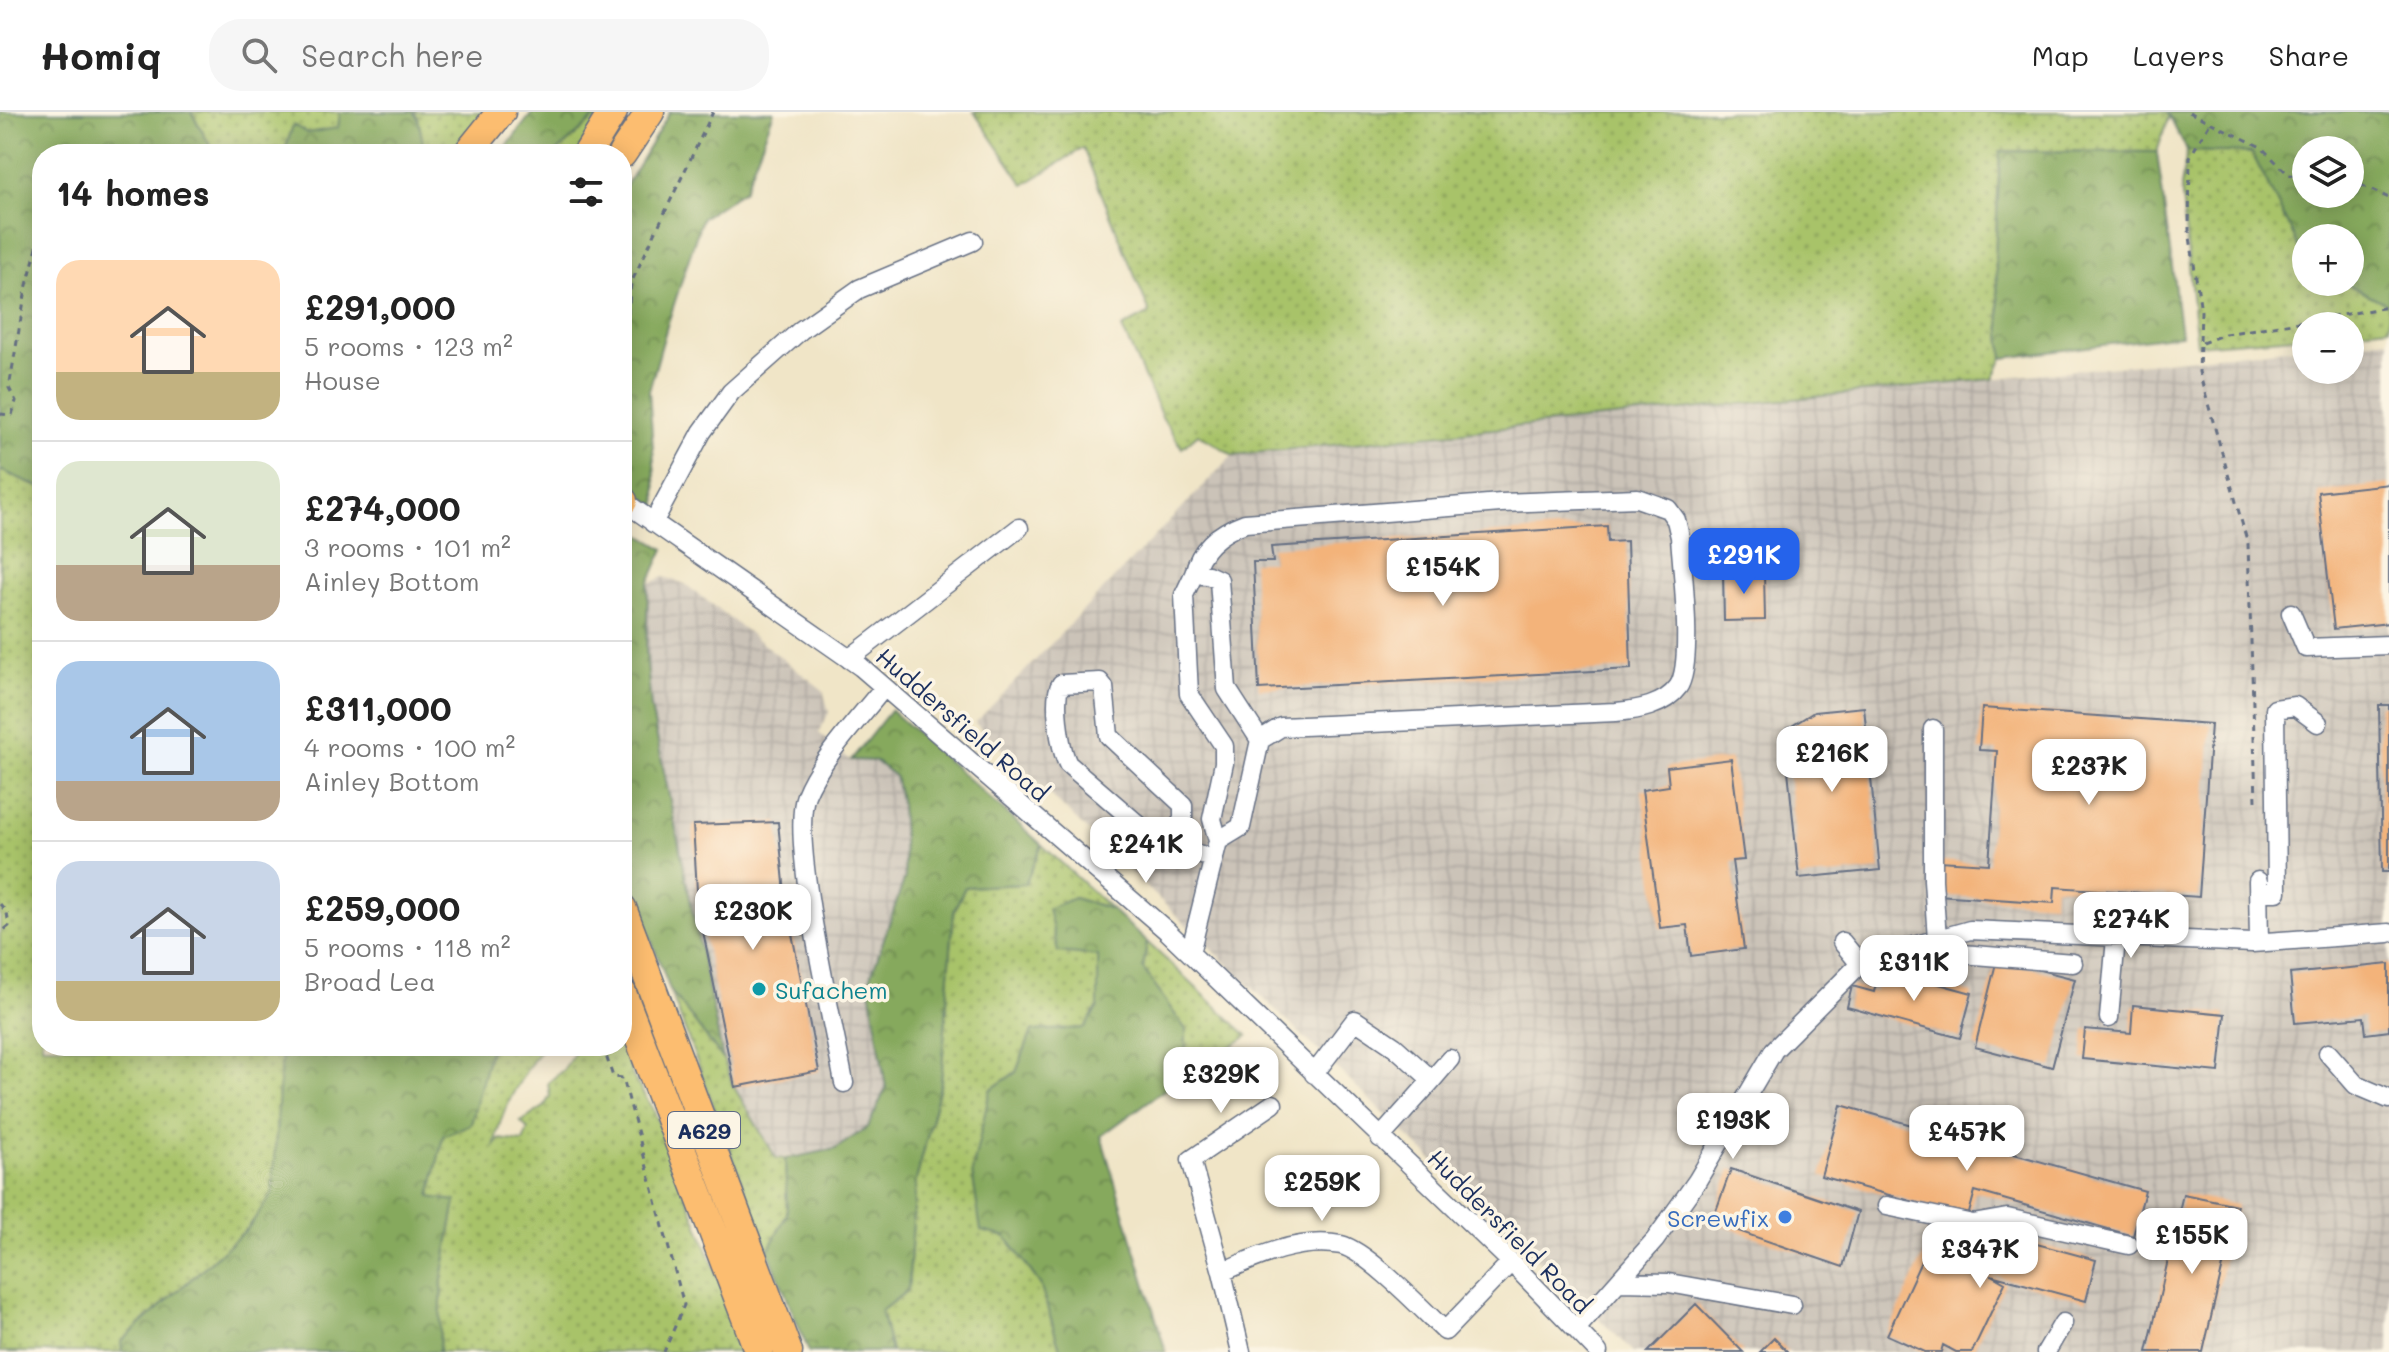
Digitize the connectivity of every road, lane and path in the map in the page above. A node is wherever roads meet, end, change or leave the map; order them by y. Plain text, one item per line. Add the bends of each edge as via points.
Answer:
1 (501, 112) edge
2 (613, 112) edge
3 (650, 112) edge
4 (713, 112) edge
5 (2189, 112) edge
6 (2209, 124) junction
7 (475, 144) edge
8 (593, 144) edge
9 (629, 144) edge
10 (2292, 175) edge
11 (2364, 186) edge
12 (2389, 198) edge
13 (973, 241) dead end
14 (32, 266) edge
15 (632, 281) edge
16 (2389, 307) edge
17 (2202, 343) junction
18 (0, 414) edge
19 (632, 508) edge
20 (653, 523) junction
21 (1019, 528) dead end
22 (1194, 574) junction
23 (2291, 613) dead end
24 (2389, 645) edge
25 (849, 659) junction
26 (884, 687) junction
27 (2318, 723) dead end
28 (1933, 729) dead end
29 (1260, 740) junction
30 (2256, 806) dead end
31 (1163, 846) junction
32 (1216, 849) junction
33 (0, 904) edge
34 (0, 933) edge
35 (1961, 933) junction
36 (2389, 933) edge
37 (632, 935) edge
38 (2116, 938) junction
39 (1937, 939) junction
40 (1842, 942) dead end
41 (2259, 942) junction
42 (1190, 953) junction
43 (1962, 954) junction
44 (1928, 962) dead end
45 (2073, 963) dead end
46 (1860, 964) junction
47 (2109, 1018) dead end
48 (632, 1019) edge
49 (2328, 1053) dead end
50 (606, 1056) edge
51 (1450, 1059) dead end
52 (1314, 1074) junction
53 (1432, 1080) junction
54 (844, 1083) dead end
55 (2389, 1099) edge
56 (1273, 1104) dead end
57 (1380, 1138) junction
58 (1887, 1206) dead end
59 (2129, 1245) dead end
60 (1511, 1262) junction
61 (1222, 1272) junction
62 (1620, 1282) junction
63 (1792, 1305) dead end
64 (2063, 1323) dead end
65 (1576, 1329) junction
66 (664, 1352) edge
67 (759, 1352) edge
68 (788, 1352) edge
69 (1241, 1352) edge
70 (1598, 1352) edge
71 (2046, 1352) edge

1 - 7 highway
2 - 8 highway
3 - 9 highway
4 - 15 path
5 - 6 path
6 - 10 path via 2261,147
6 - 17 path via 2187,173
11 - 12 path
13 - 20 street via 859,289 801,330 731,392 702,432
14 - 18 path via 9,388 16,401 12,415
16 - 17 path via 2240,331
17 - 30 path via 2199,372 2248,544
19 - 20 street, Huddersfield Road
20 - 25 street, Huddersfield Road
21 - 25 street
22 - 29 street via 1219,580 1227,689
22 - 29 street via 1211,543 1245,523 1637,498 1668,509 1676,520 1687,668 1676,690 1656,704 1616,712 1281,727
22 - 32 street via 1184,595 1189,694 1224,746 1212,819
23 - 24 street via 2306,648
25 - 26 street, Huddersfield Road
26 - 42 street, Huddersfield Road
26 - 54 street via 806,792 800,815
27 - 41 street via 2295,706 2275,709 2277,892 2258,886
28 - 39 street
29 - 32 street via 1241,827
31 - 31 street via 1068,764 1062,753 1057,697 1061,684 1100,682 1109,736 1183,805 1183,820
31 - 32 street
32 - 42 street
33 - 34 path via 9,926
35 - 38 street
35 - 39 street
35 - 43 street
36 - 41 street
37 - 68 highway, A629
38 - 41 street
38 - 47 street
39 - 46 street
40 - 46 street
42 - 52 street, Huddersfield Road
43 - 44 street
43 - 45 street
46 - 62 street via 1774,1050 1697,1181
48 - 67 highway, A629
49 - 55 street via 2356,1085
50 - 66 path via 613,1077 623,1078 684,1305
51 - 53 street
52 - 53 street via 1355,1020
52 - 57 street, Huddersfield Road
53 - 57 street
56 - 61 street via 1191,1160
57 - 60 street, Huddersfield Road
58 - 59 street via 1973,1224 2007,1218
60 - 61 street via 1445,1331 1344,1245 1311,1244 1253,1258
60 - 65 street, Huddersfield Road
61 - 69 street
62 - 63 street via 1669,1283
62 - 65 street
64 - 71 street
65 - 70 street, Huddersfield Road

